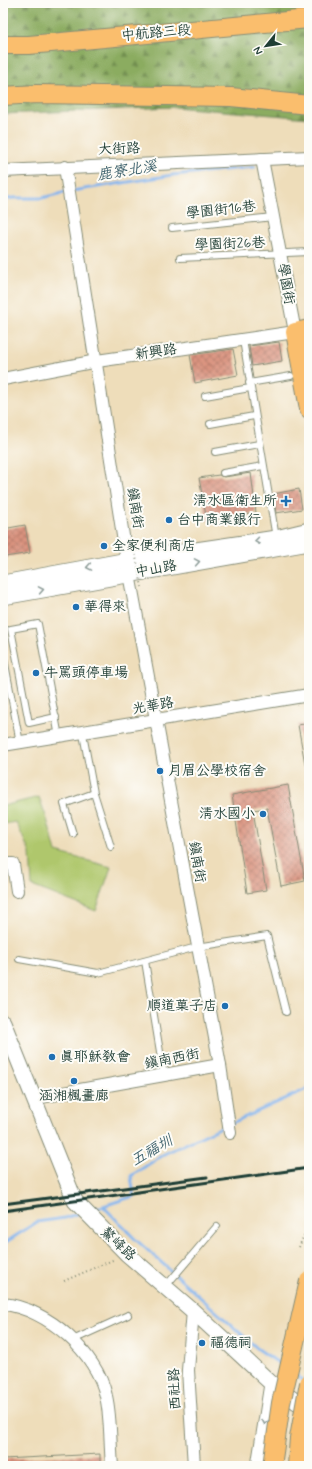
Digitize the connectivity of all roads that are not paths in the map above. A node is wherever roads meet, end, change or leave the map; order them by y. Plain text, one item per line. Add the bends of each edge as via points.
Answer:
1 (309, 20) edge
2 (3, 46) edge
3 (3, 96) edge
4 (309, 105) edge
5 (309, 157) edge
6 (262, 159) junction
7 (65, 167) junction
8 (3, 170) edge
9 (273, 217) junction
10 (172, 228) dead end
11 (309, 252) edge
12 (280, 254) junction
13 (180, 258) dead end
14 (302, 330) edge
15 (243, 340) junction
16 (97, 361) junction
17 (291, 376) dead end
18 (3, 379) edge
19 (249, 385) junction
20 (205, 396) dead end
21 (309, 409) edge
22 (254, 416) junction
23 (210, 424) dead end
24 (259, 444) junction
25 (215, 452) dead end
26 (263, 466) junction
27 (223, 473) dead end
28 (309, 530) edge
29 (276, 538) junction
30 (309, 543) edge
31 (130, 560) junction
32 (3, 583) edge
33 (3, 597) edge
34 (3, 653) edge
35 (309, 695) edge
36 (56, 717) junction
37 (157, 720) junction
38 (83, 734) junction
39 (59, 737) junction
40 (20, 743) junction
41 (3, 745) edge
42 (94, 793) junction
43 (73, 834) dead end
44 (111, 847) dead end
45 (3, 864) edge
46 (17, 890) dead end
47 (197, 947) junction
48 (19, 960) dead end
49 (145, 961) junction
50 (286, 1012) dead end
51 (3, 1022) edge
52 (220, 1065) junction
53 (164, 1076) junction
54 (35, 1098) junction
55 (229, 1127) dead end
56 (217, 1226) dead end
57 (309, 1280) edge
58 (165, 1286) junction
59 (3, 1304) edge
60 (193, 1311) junction
61 (128, 1316) dead end
62 (309, 1324) edge
63 (73, 1340) junction
64 (309, 1383) edge
65 (272, 1384) junction
66 (309, 1411) edge
67 (309, 1455) edge
68 (112, 1466) edge
69 (194, 1466) edge
70 (259, 1466) edge
71 (272, 1466) edge
72 (284, 1466) edge
73 (296, 1466) edge
74 (308, 1466) edge

1 - 2 main road, 中航路三段
3 - 4 main road via 37,94 231,97
5 - 6 street, 大街路
6 - 7 street, 大街路
6 - 9 street, 學園街
7 - 8 street, 大街路
7 - 16 street, 鎮南街
9 - 10 lane, 學園街16巷
9 - 12 street, 學園街
11 - 12 lane, 學園街26巷
12 - 13 lane, 學園街26巷
12 - 14 street, 學園街
14 - 15 street, 新興路
14 - 21 main road, 學園街
15 - 16 street, 新興路
15 - 19 lane
16 - 18 street, 新興路
16 - 31 street, 鎮南街
17 - 19 lane
19 - 20 lane
19 - 22 lane
22 - 23 lane
22 - 24 lane
24 - 25 lane
24 - 26 lane
26 - 27 lane
26 - 29 lane
28 - 29 street, 中山路
29 -> 31 street, 中山路
31 -> 30 street, 中山路
31 -> 32 street, 中山路
33 -> 31 street, 中山路
31 - 37 street, 鎮南街
34 - 40 lane
35 - 37 street, 光華路
36 - 36 lane via 38,624 11,629 30,723
36 - 39 lane
37 - 38 street, 光華路
37 - 47 street, 鎮南街
38 - 39 street, 光華路
38 - 42 lane
39 - 40 street, 光華路
40 - 41 street, 光華路
42 - 43 lane via 64,804
42 - 44 lane
45 - 46 street via 13,864
47 - 49 lane
47 - 50 lane via 267,936
47 - 52 street, 鎮南街
48 - 49 lane via 98,973
49 - 53 lane
51 - 54 street, 鰲峰路
52 - 53 street, 鎮南西街
52 - 55 street, 鎮南街
53 - 54 street, 鎮南西街
54 - 58 street, 鰲峰路 via 75,1201 127,1254
56 - 58 lane
57 - 71 main road, bridge via 281,1403
58 - 60 street, 鰲峰路
59 - 63 street via 40,1316
60 - 65 street, 鰲峰路
60 - 69 street, 西社路 via 188,1370
61 - 63 lane
62 - 72 main road via 303,1343 287,1432
63 - 68 street via 96,1370 106,1396
64 - 73 main road, bridge
65 - 66 street, 鰲峰路
65 -> 70 street
67 - 74 main road

